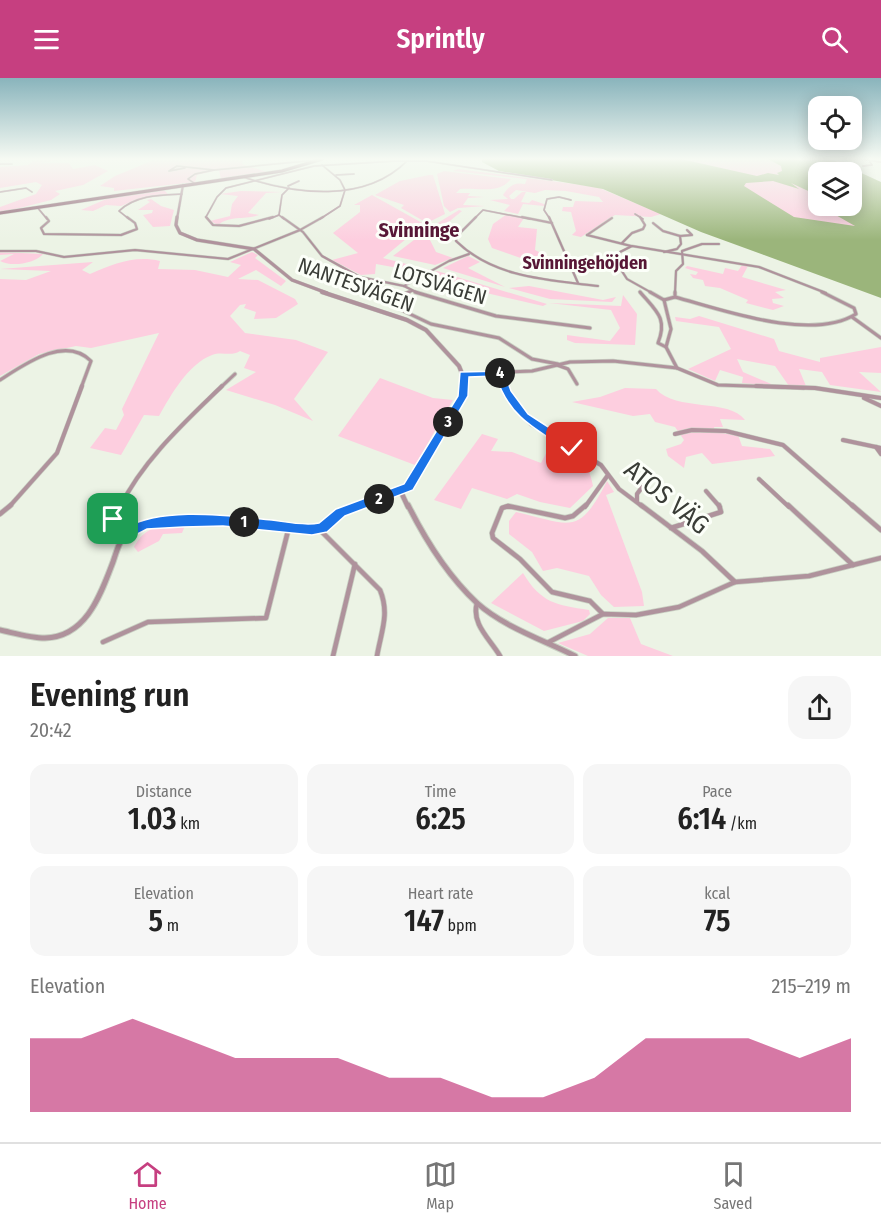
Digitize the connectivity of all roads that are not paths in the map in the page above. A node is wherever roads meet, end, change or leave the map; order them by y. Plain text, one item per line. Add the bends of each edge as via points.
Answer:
1 (183, 185) edge
2 (177, 186) edge
3 (239, 186) edge
4 (280, 186) edge
5 (291, 186) edge
6 (343, 186) edge
7 (360, 186) edge
8 (288, 188) junction
9 (0, 192) edge
10 (32, 192) dead end
11 (345, 192) junction
12 (182, 194) junction
13 (571, 200) dead end
14 (37, 207) junction
15 (0, 213) edge
16 (635, 214) dead end
17 (279, 215) junction
18 (612, 218) dead end
19 (552, 223) junction
20 (653, 224) dead end
21 (300, 230) junction
22 (687, 230) dead end
23 (680, 236) junction
24 (622, 243) junction
25 (719, 244) dead end
26 (632, 246) junction
27 (254, 249) junction
28 (0, 251) edge
29 (662, 253) junction
30 (470, 254) junction
31 (682, 256) junction
32 (578, 283) junction
33 (404, 286) junction
34 (598, 286) dead end
35 (412, 291) junction
36 (640, 292) dead end
37 (675, 297) junction
38 (664, 300) junction
39 (852, 317) junction
40 (431, 324) junction
41 (421, 327) junction
42 (590, 328) dead end
43 (881, 338) edge
44 (666, 347) junction
45 (557, 364) junction
46 (677, 368) junction
47 (500, 373) junction
48 (235, 374) dead end
49 (464, 374) junction
50 (0, 380) edge
51 (577, 384) dead end
52 (863, 397) junction
53 (881, 398) edge
54 (881, 406) edge
55 (675, 434) dead end
56 (843, 440) dead end
57 (878, 448) edge
58 (881, 454) edge
59 (652, 474) dead end
60 (608, 475) junction
61 (759, 479) dead end
62 (401, 492) junction
63 (706, 492) dead end
64 (638, 503) junction
65 (0, 514) edge
66 (289, 527) junction
67 (671, 528) junction
68 (319, 529) junction
69 (881, 530) edge
70 (124, 535) junction
71 (881, 558) edge
72 (355, 564) junction
73 (853, 565) junction
74 (735, 582) junction
75 (477, 603) junction
76 (603, 614) junction
77 (0, 630) edge
78 (103, 642) dead end
79 (549, 642) junction
80 (333, 656) edge
81 (377, 656) edge
82 (500, 656) edge
83 (575, 656) edge

1 - 12 street
2 - 14 main road
3 - 17 street via 221,192 206,214 213,225 240,228
4 - 8 street
5 - 8 street
6 - 11 street
7 - 11 street
8 - 11 street
8 - 17 street via 282,195
9 - 10 street via 24,188
11 - 21 street via 338,208
12 - 14 street via 126,204 119,211 137,229 121,235 44,234 41,228 49,221
12 - 27 street via 176,225 180,233 198,240
13 - 19 street via 545,200 544,210
14 - 15 main road
16 - 24 street via 645,225
17 - 21 street, LOTSVÄGEN
18 - 24 street via 587,235
19 - 30 street via 483,210 455,239
19 - 32 street
20 - 23 street
21 - 27 street
21 - 33 street, LOTSVÄGEN via 333,264 360,277
22 - 23 street via 692,235
23 - 29 street via 677,249
24 - 26 street
25 - 31 street via 702,244 682,251
26 - 29 street
26 - 38 street via 619,253 619,267 630,280
27 - 28 street via 228,259 135,250 64,257 36,251
27 - 41 street, NANTESVÄGEN via 298,284
29 - 31 street
30 - 32 street via 509,272
30 - 33 street
31 - 37 street via 683,264 676,271
31 - 39 street via 759,267 842,300 855,309
32 - 34 street
33 - 35 street, LOTSVÄGEN
35 - 40 street via 395,298 393,306
35 - 42 street, LOTSVÄGEN via 496,316
36 - 44 street via 658,311 663,330 658,343
37 - 38 street
37 - 39 street via 774,324 823,324
38 - 44 street via 671,328
39 - 43 street
40 - 41 street
40 - 45 street via 497,337 532,359
41 - 49 street, NANTESVÄGEN via 441,343
44 - 46 street
45 - 46 street via 613,361
45 - 47 street
45 - 51 street via 568,369
46 - 52 street via 718,385 815,388
47 - 49 street
47 - 60 street, ATOS VÄG via 506,391 524,417 601,465
48 - 70 street via 184,423 130,486 113,519 115,528
49 - 62 street via 465,391 459,403 414,480
50 - 65 street via 56,352 78,351 90,358 57,453
52 - 53 street
52 - 54 street
55 - 69 street via 726,431 783,445
56 - 57 street
57 - 58 street
59 - 64 street via 637,494
60 - 64 street, ATOS VÄG
60 - 76 street via 576,515 565,518 508,506 502,508 492,533 552,592 586,599
61 - 73 street
62 - 68 street via 340,512
62 - 75 street via 426,542
63 - 67 street via 721,512
64 - 67 street, ATOS VÄG
66 - 68 street
66 - 70 street via 223,520 174,522 144,524
66 - 78 street via 266,618 148,622
67 - 74 street, ATOS VÄG
68 - 72 street
70 - 77 street via 97,605 81,624 45,638
71 - 73 street
72 - 80 street
72 - 81 street via 379,589 386,603
73 - 74 street via 809,576
74 - 76 street via 679,607 636,615
75 - 79 street via 501,620
75 - 82 street via 481,628
76 - 79 street
79 - 83 street

